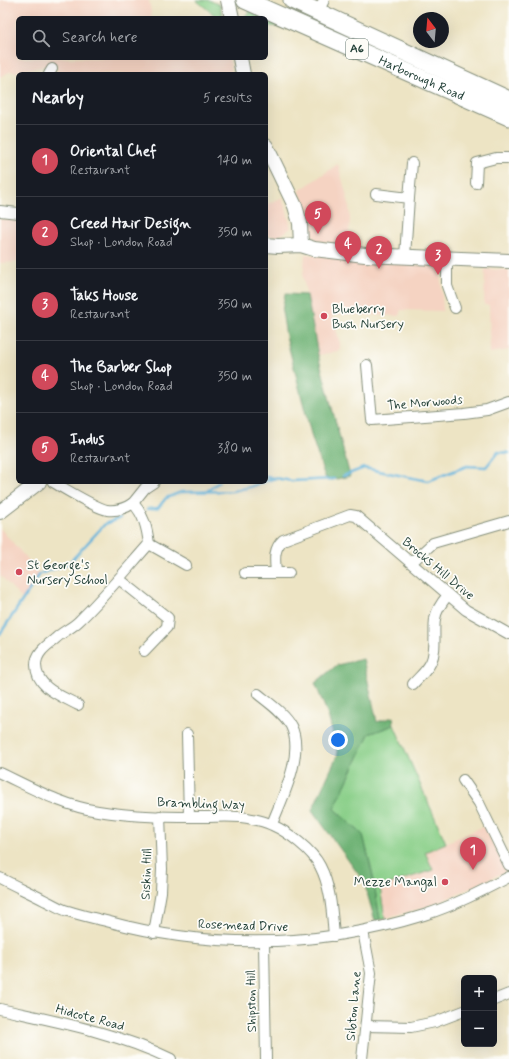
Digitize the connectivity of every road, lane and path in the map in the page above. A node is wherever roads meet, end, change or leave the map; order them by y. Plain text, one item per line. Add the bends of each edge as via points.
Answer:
1 (228, 0) edge
2 (245, 0) edge
3 (267, 0) edge
4 (292, 0) edge
5 (232, 16) edge
6 (313, 16) edge
7 (240, 60) edge
8 (244, 72) edge
9 (418, 76) junction
10 (509, 100) edge
11 (509, 117) edge
12 (268, 150) edge
13 (509, 158) edge
14 (412, 163) dead end
15 (476, 184) dead end
16 (376, 194) dead end
17 (409, 198) junction
18 (0, 211) edge
19 (16, 213) edge
20 (268, 245) edge
21 (301, 245) junction
22 (406, 256) junction
23 (446, 258) junction
24 (509, 261) edge
25 (455, 308) dead end
26 (367, 365) dead end
27 (509, 402) edge
28 (36, 484) edge
29 (57, 484) edge
30 (151, 484) edge
31 (134, 502) junction
32 (0, 512) edge
33 (509, 521) edge
34 (149, 544) junction
35 (412, 562) junction
36 (186, 565) dead end
37 (276, 572) junction
38 (245, 573) dead end
39 (288, 573) dead end
40 (119, 579) junction
41 (448, 595) junction
42 (509, 634) edge
43 (144, 651) dead end
44 (413, 684) dead end
45 (258, 694) dead end
46 (78, 705) dead end
47 (187, 734) dead end
48 (0, 772) edge
49 (463, 780) dead end
50 (160, 816) junction
51 (189, 817) junction
52 (272, 824) junction
53 (509, 865) edge
54 (509, 877) edge
55 (0, 878) edge
56 (363, 932) junction
57 (154, 933) junction
58 (334, 936) junction
59 (264, 942) junction
60 (509, 994) edge
61 (497, 999) edge
62 (0, 1009) edge
63 (461, 1012) edge
64 (366, 1026) junction
65 (171, 1059) edge
66 (266, 1059) edge
67 (362, 1059) edge

1 - 5 main road
2 - 6 highway, Harborough Road / A6
3 - 6 highway, A6
4 - 6 highway, Harborough Road / A6
6 - 9 highway, Harborough Road / A6
6 - 9 highway, A6 via 416,72
6 - 10 highway, Harborough Road / A6
7 - 8 main road
9 - 11 highway, Harborough Road / A6
12 - 21 main road via 295,206 300,223
13 - 15 street via 496,158 477,163
14 - 17 street
16 - 17 street
17 - 22 street
18 - 19 street
20 - 21 main road
21 - 22 main road via 339,252
22 - 23 main road
23 - 24 main road
23 - 25 street via 447,286
26 - 27 street, The Morwoods via 372,420 487,410
28 - 32 main road
29 - 31 street via 105,510 121,508
30 - 31 street
31 - 34 street via 147,528
33 - 35 street via 433,543
34 - 36 street
34 - 40 street
35 - 37 street, Brocks Hill Drive via 356,516 350,515 283,540 276,549
35 - 41 street, Brocks Hill Drive
37 - 38 street
37 - 39 street
40 - 43 street via 168,618 166,627
40 - 46 street via 78,622 42,650 37,658 36,667 43,683
41 - 42 street, Brocks Hill Drive via 466,610
41 - 44 street via 438,609 435,619 431,662
45 - 52 street via 285,717 295,737 294,768
47 - 51 street
48 - 50 street, Brambling Way via 76,807
49 - 53 street via 479,804
50 - 51 street, Brambling Way
50 - 57 street, Siskin Hill via 162,877
51 - 52 street, Brambling Way via 250,818
52 - 58 street, Brambling Way via 291,836 319,864 330,895
54 - 56 street, Rosemead Drive via 425,915
55 - 57 street, Rosemead Drive via 67,911
56 - 58 street, Rosemead Drive
56 - 64 street, Sibton Lane via 371,973
57 - 59 street, Rosemead Drive via 223,942
58 - 59 street, Rosemead Drive
59 - 66 street, Shipston Hill
60 - 61 street
62 - 65 street, Hidcote Road via 100,1032
63 - 64 street via 411,1028
64 - 67 street, Sibton Lane

